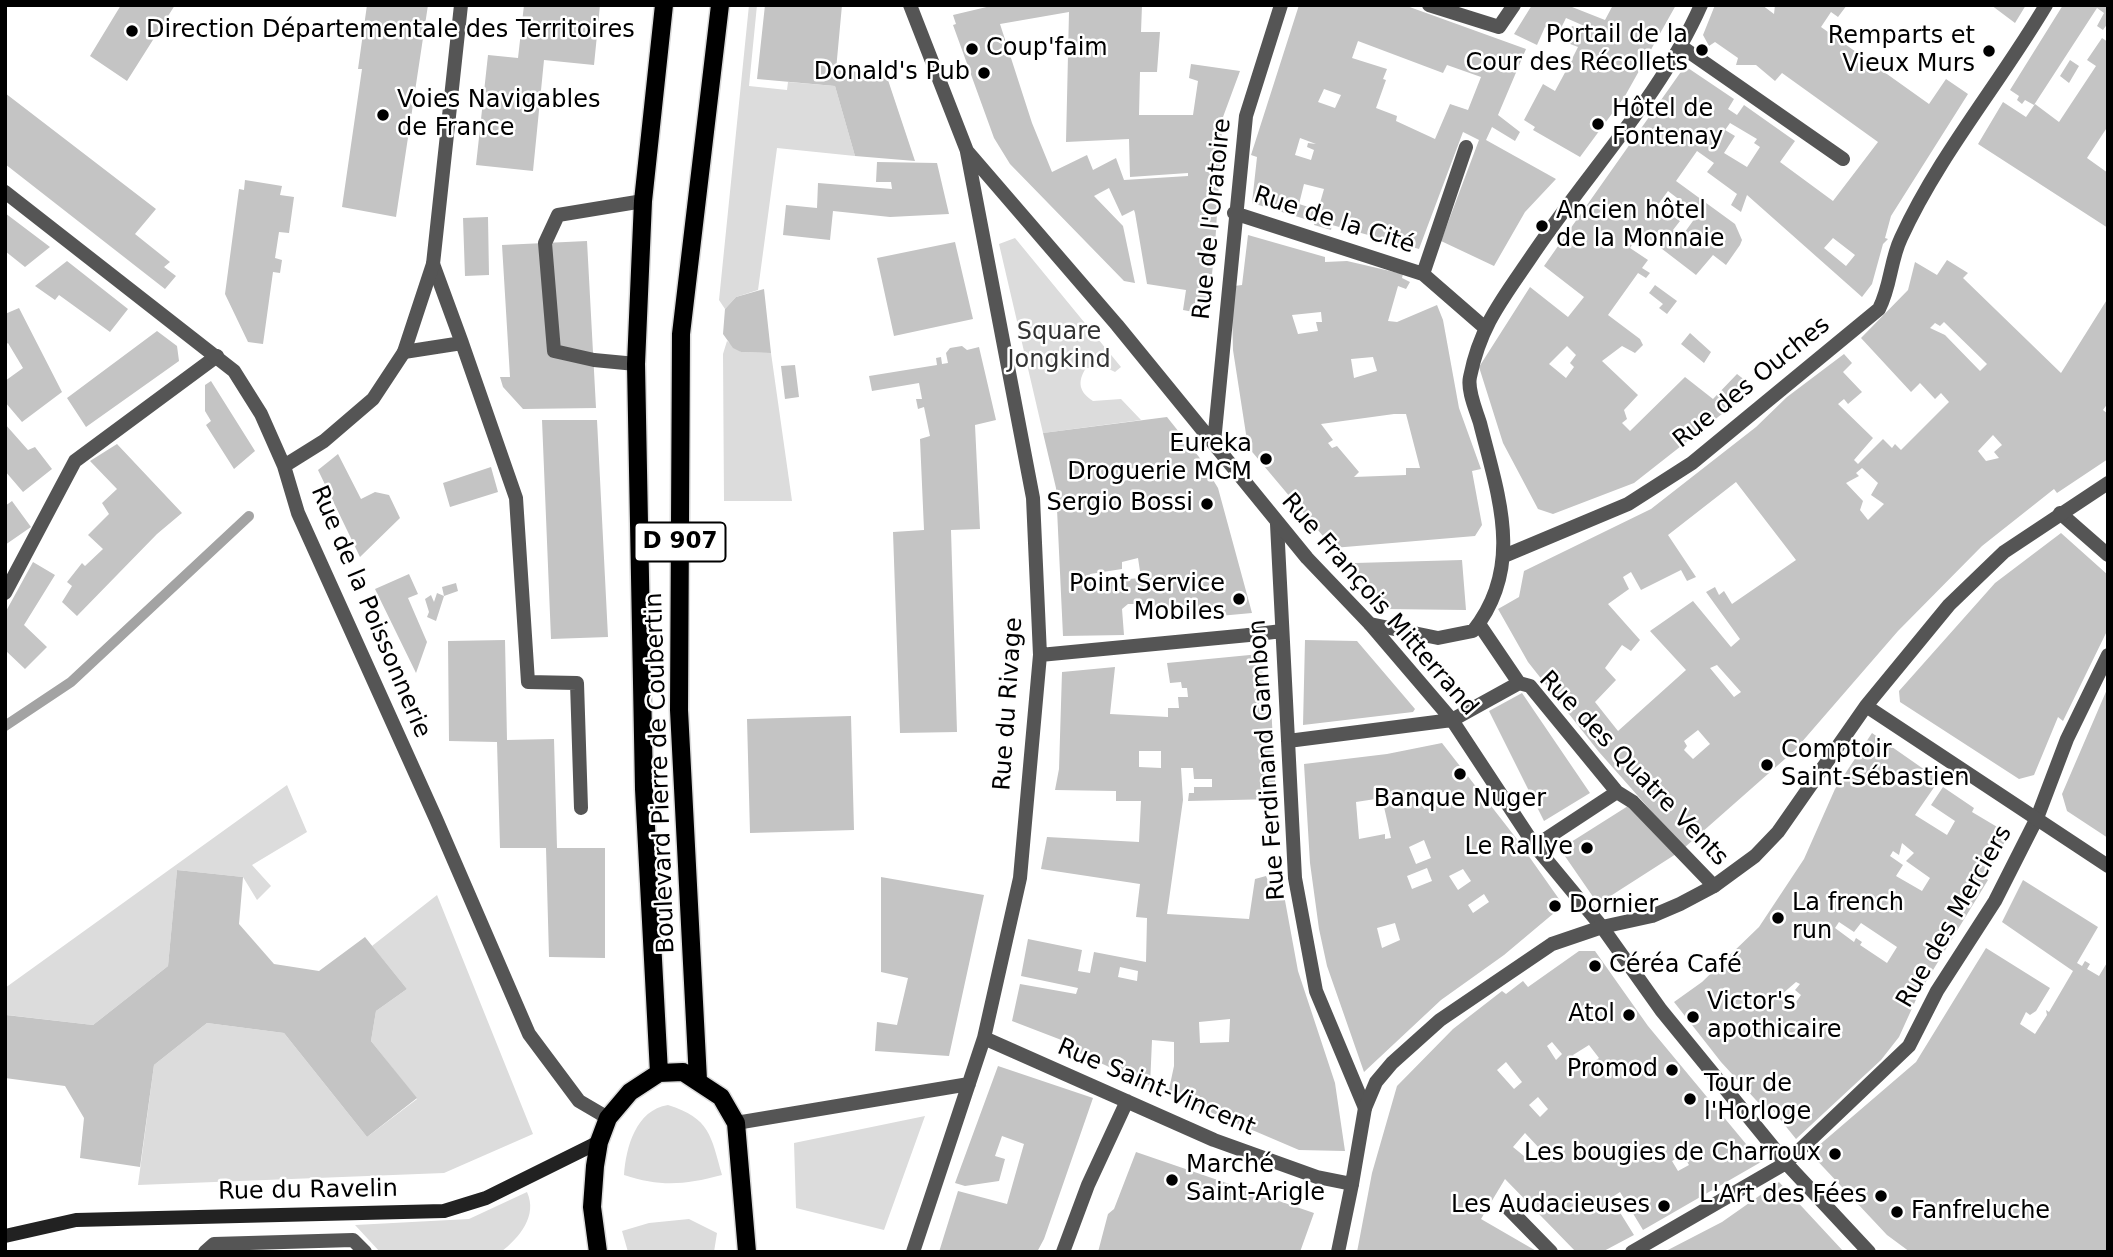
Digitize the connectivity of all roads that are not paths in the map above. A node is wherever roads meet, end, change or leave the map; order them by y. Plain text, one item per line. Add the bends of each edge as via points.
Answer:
1 (461, 5) edge
2 (664, 5) edge
3 (720, 5) edge
4 (910, 5) edge
5 (1281, 5) edge
6 (1429, 5) edge
7 (1514, 5) edge
8 (1702, 5) edge
9 (2046, 5) edge
10 (1682, 47) junction
11 (1466, 147) dead end
12 (967, 151) junction
13 (1843, 159) dead end
14 (5, 192) edge
15 (643, 201) junction
16 (1234, 213) junction
17 (433, 264) junction
18 (1423, 274) junction
19 (1484, 327) junction
20 (462, 343) junction
21 (404, 352) junction
22 (217, 356) junction
23 (636, 364) junction
24 (1214, 442) junction
25 (284, 466) junction
26 (2108, 483) edge
27 (2060, 513) junction
28 (1277, 524) junction
29 (2108, 555) edge
30 (1504, 556) junction
31 (5, 593) edge
32 (1370, 624) junction
33 (1479, 624) junction
34 (1282, 632) junction
35 (1040, 654) junction
36 (2108, 655) edge
37 (1519, 683) junction
38 (1866, 706) junction
39 (1452, 720) junction
40 (1288, 741) junction
41 (1617, 792) junction
42 (581, 808) dead end
43 (2037, 818) junction
44 (1535, 846) junction
45 (2108, 866) edge
46 (1714, 886) junction
47 (1602, 927) junction
48 (984, 1038) junction
49 (659, 1073) junction
50 (698, 1080) junction
51 (969, 1084) junction
52 (1127, 1101) junction
53 (1366, 1108) junction
54 (608, 1118) junction
55 (736, 1123) junction
56 (599, 1142) junction
57 (1786, 1163) junction
58 (1352, 1184) junction
59 (1507, 1207) dead end
60 (5, 1236) edge
61 (205, 1252) edge
62 (365, 1252) edge
63 (598, 1252) edge
64 (747, 1252) edge
65 (913, 1252) edge
66 (1063, 1252) edge
67 (1338, 1252) edge
68 (1551, 1252) edge
69 (1632, 1252) edge
70 (1869, 1252) edge

1 - 17 street
2 - 15 main road, Boulevard Pierre de Coubertin / D 907
3 - 50 main road, Boulevard Pierre de Coubertin / D 907 via 681,334 678,710
4 - 12 street, Rue François Mitterrand
5 - 16 street, Rue de l'Oratoire via 1246,116
6 - 7 street via 1499,27
8 - 10 street
9 - 30 street, Rue des Ouches via 1901,238 1890,287 1879,309 1692,463 1628,504
10 - 13 street
10 - 19 street
11 - 18 street
12 - 24 street, Rue François Mitterrand
12 - 35 street, Rue du Rivage via 1033,498
14 - 22 street, Rue de la Poissonnerie
15 - 23 main road, Boulevard Pierre de Coubertin / D 907
15 - 23 street via 558,215 545,243 554,351
16 - 18 street, Rue de la Cité
16 - 24 street, Rue de l'Oratoire
17 - 20 street
17 - 21 street
18 - 19 street, Rue de la Cité
19 - 30 street via 1469,381 1504,520
20 - 21 street
20 - 42 street via 516,498 528,682 577,682
21 - 25 street via 373,399 324,442
22 - 25 street, Rue de la Poissonnerie via 234,370 261,414
22 - 31 street via 75,461
23 - 49 main road, Boulevard Pierre de Coubertin / D 907 via 644,789
24 - 28 street, Rue François Mitterrand
25 - 54 street, Rue de la Poissonnerie via 298,513 529,1034 579,1101
26 - 27 street
27 - 29 street
27 - 38 street via 1975,578 1923,633
28 - 32 street, Rue François Mitterrand
28 - 34 street, Rue Ferdinand Gambon
30 - 33 street
32 - 33 street via 1438,638 1466,634
32 - 39 street, Rue François Mitterrand
33 - 37 street, Rue des Quatre Vents
34 - 35 street
34 - 40 street, Rue Ferdinand Gambon
35 - 48 street, Rue du Rivage via 1020,878
36 - 43 street, Rue des Merciers via 2067,739
37 - 39 street
37 - 41 street, Rue des Quatre Vents via 1530,686
38 - 43 street
38 - 46 street via 1777,832 1755,856
39 - 40 street
39 - 44 street, Rue François Mitterrand
40 - 53 street, Rue Ferdinand Gambon via 1295,878 1316,990
41 - 44 street
41 - 46 street, Rue des Quatre Vents via 1633,802
43 - 45 street
43 - 57 street, Rue des Merciers via 1995,901 1937,991 1909,1046
44 - 47 street, Rue François Mitterrand
46 - 47 street via 1652,916
47 - 53 street via 1552,944 1440,1020 1376,1082
47 - 57 street, Rue François Mitterrand via 1664,1013
48 - 51 street, Rue du Rivage
48 - 52 street, Rue Saint-Vincent
49 - 50 main road via 683,1072
49 - 54 main road via 630,1092
50 - 55 main road via 722,1097
51 - 55 street
51 - 65 street, Rue du Rivage
52 - 58 street, Rue Saint-Vincent via 1214,1140 1317,1177
52 - 66 street
53 - 58 street
54 - 56 main road
55 - 64 main road
56 - 60 main road, Rue du Ravelin via 486,1198 444,1211 76,1220
56 - 63 main road via 593,1207
57 - 69 street, Rue des Merciers
57 - 70 street, Rue François Mitterrand
58 - 67 street
59 - 68 street
61 - 62 street via 214,1244 353,1240

